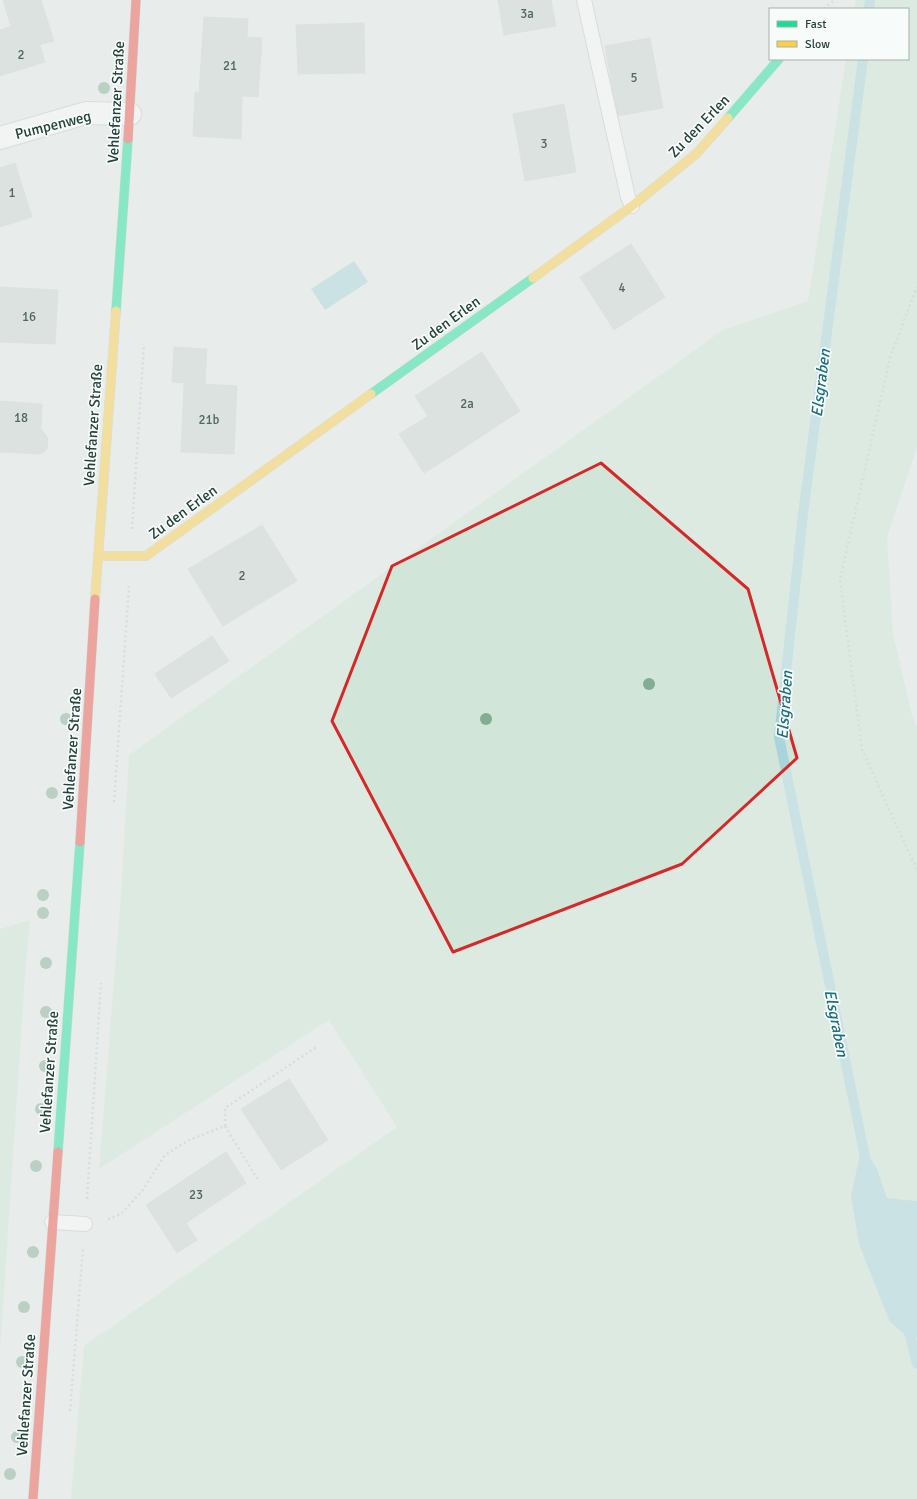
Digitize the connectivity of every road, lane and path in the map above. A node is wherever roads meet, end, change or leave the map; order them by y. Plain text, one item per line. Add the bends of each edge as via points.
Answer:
1 (136, 0) edge
2 (584, 0) edge
3 (834, 0) edge
4 (825, 8) edge
5 (778, 60) edge
6 (130, 114) junction
7 (0, 138) edge
8 (632, 206) junction
9 (917, 286) edge
10 (98, 556) junction
11 (917, 870) edge
12 (318, 1046) dead end
13 (225, 1126) junction
14 (258, 1180) dead end
15 (52, 1222) junction
16 (85, 1224) joint
17 (33, 1499) edge

1 - 6 street, Vehlefanzer Straße
2 - 8 lane via 626,190
3 - 4 path
5 - 8 street, Zu den Erlen via 697,153
6 - 7 street, Pumpenweg via 86,113
6 - 10 street, Vehlefanzer Straße
8 - 10 street, Zu den Erlen via 146,556
9 - 11 path via 890,358 840,580 862,750
10 - 15 street, Vehlefanzer Straße via 79,863
12 - 13 path via 225,1108
13 - 14 path
13 - 16 path via 189,1140 165,1155 142,1191 121,1214 95,1224
15 - 16 lane
15 - 17 street, Vehlefanzer Straße

